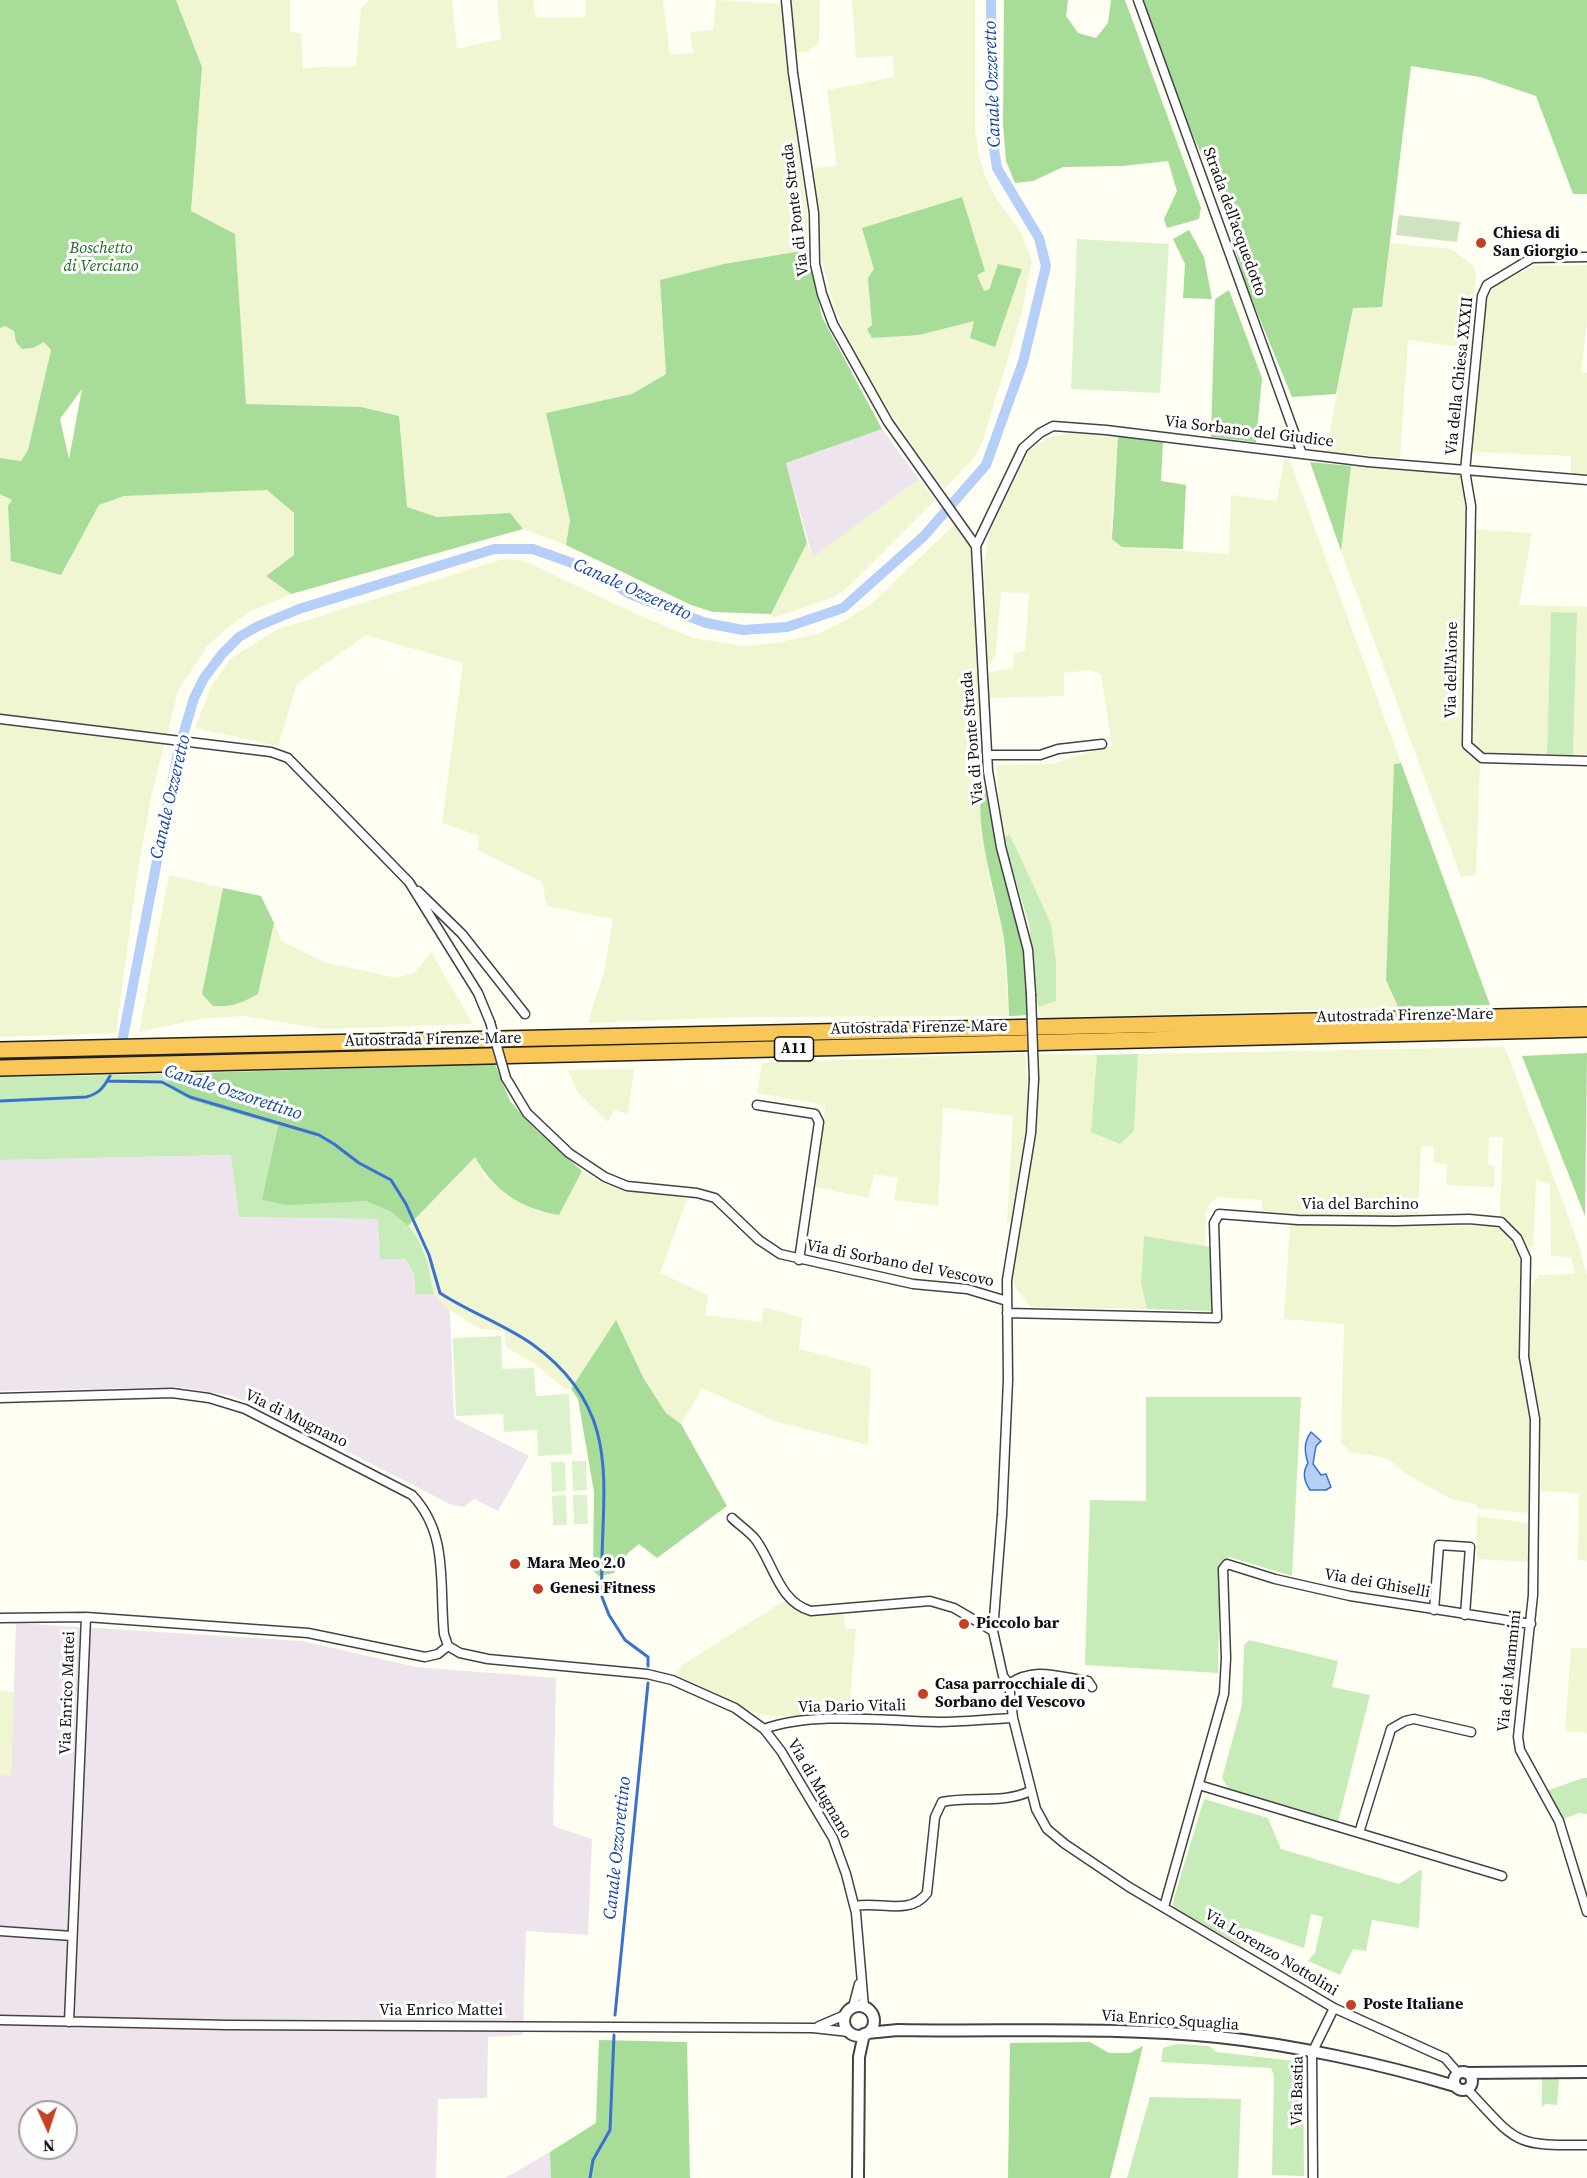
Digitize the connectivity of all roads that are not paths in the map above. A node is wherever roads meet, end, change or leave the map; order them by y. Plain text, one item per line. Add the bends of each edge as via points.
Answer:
1 (786, 0) edge
2 (1138, 0) edge
3 (1587, 257) edge
4 (1302, 454) junction
5 (1465, 471) junction
6 (1587, 480) edge
7 (976, 546) junction
8 (0, 719) edge
9 (1102, 744) dead end
10 (988, 755) junction
11 (1587, 761) edge
12 (409, 882) junction
13 (525, 1014) dead end
14 (1587, 1015) edge
15 (1587, 1029) edge
16 (0, 1050) edge
17 (0, 1068) edge
18 (756, 1105) dead end
19 (799, 1260) junction
20 (1007, 1301) junction
21 (1007, 1313) junction
22 (0, 1398) edge
23 (732, 1518) dead end
24 (1535, 1527) joint
25 (1434, 1610) junction
26 (1465, 1615) junction
27 (86, 1617) junction
28 (0, 1618) edge
29 (1531, 1624) junction
30 (993, 1631) junction
31 (448, 1646) junction
32 (1009, 1684) junction
33 (1092, 1687) dead end
34 (1013, 1718) junction
35 (764, 1729) junction
36 (1471, 1732) dead end
37 (1199, 1785) junction
38 (1030, 1791) junction
39 (1359, 1833) junction
40 (1502, 1876) dead end
41 (855, 1906) junction
42 (1164, 1907) junction
43 (1587, 1912) edge
44 (0, 1931) edge
45 (72, 1936) junction
46 (1334, 2008) junction
47 (858, 2010) junction
48 (0, 2020) edge
49 (69, 2022) junction
50 (813, 2028) junction
51 (898, 2030) junction
52 (850, 2032) junction
53 (866, 2034) junction
54 (1312, 2053) junction
55 (860, 2057) junction
56 (1587, 2072) edge
57 (1490, 2074) junction
58 (1458, 2078) junction
59 (1470, 2087) junction
60 (1587, 2145) edge
61 (858, 2178) edge
62 (1313, 2178) edge

1 - 7 street, Via di Ponte Strada via 814,213 815,264 822,294 833,324 888,422
2 - 4 street, Strada dell'acquedotto
3 - 5 street, Via della Chiesa XXXII via 1532,258 1487,285 1482,296
4 - 5 street, Via Sorbano del Giudice
4 - 7 street, Via Sorbano del Giudice via 1053,426 1023,448
5 - 6 street, Via Sorbano del Giudice
5 - 11 street, Via dell'Aione via 1471,506 1467,746 1482,758
7 - 10 street, Via di Ponte Strada
8 - 12 street, Via di Sorbano del Vescovo via 190,741 271,752 288,758
9 - 10 street via 1040,755
10 - 20 street, Via di Ponte Strada, bridge via 1001,847 1028,950 1034,1079 1031,1133
12 - 13 street via 462,934
12 - 19 street, Via di Sorbano del Vescovo, bridge via 478,993 506,1078 526,1113 569,1153 605,1177 627,1186 715,1198 759,1240 780,1254
14 - 16 highway, Autostrada Firenze-Mare / A11
15 - 17 highway, Autostrada Firenze-Mare / A11
18 - 19 street via 814,1114 819,1122
19 - 20 street, Via di Sorbano del Vescovo via 913,1284 967,1288
20 - 21 street, Via di Sorbano del Vescovo
21 - 24 street, Via del Barchino via 1217,1318 1214,1223 1219,1214 1298,1220 1501,1222 1517,1238 1526,1258 1524,1356 1535,1419
21 - 30 street, Via di Sorbano del Vescovo via 1002,1515
22 - 31 street, Via di Mugnano via 172,1393 209,1398 245,1409 412,1495 427,1510 437,1533
23 - 30 street via 756,1540 788,1598 800,1608 812,1611 930,1601 943,1603
24 - 29 street, Via dei Mammini
25 - 26 street, Via dei Ghiselli
25 - 26 street via 1439,1545 1470,1547
25 - 37 street, Via dei Ghiselli via 1350,1596 1227,1564 1223,1569 1224,1694
26 - 29 street, Via dei Ghiselli
27 - 28 street
27 - 31 street via 308,1633 425,1657
27 - 45 street, Via Enrico Mattei
29 - 43 street, Via dei Mammini via 1519,1723 1520,1750 1559,1821
30 - 32 street, Via di Sorbano del Vescovo via 1003,1676
31 - 35 street, Via di Mugnano via 488,1659 639,1673 672,1680 735,1708
32 - 33 street via 1024,1674 1043,1674 1088,1681
32 - 34 street, Via di Sorbano del Vescovo
34 - 35 street, Via Dario Vitali via 816,1721 781,1723
34 - 38 street, Via Lorenzo Nottolini
35 - 41 street, Via di Mugnano via 833,1838
36 - 39 street via 1414,1719 1390,1729
37 - 39 street
37 - 42 street
38 - 41 street via 1017,1798 942,1802 936,1817 927,1893 921,1902 909,1907 875,1903
38 - 42 street, Via Lorenzo Nottolini via 1047,1828 1076,1853
39 - 40 street
41 - 47 street, Via di Mugnano
42 - 46 street, Via Lorenzo Nottolini
44 - 45 street
45 - 49 street, Via Enrico Mattei
46 - 54 street, Via Bastia
46 - 58 street, Via Lorenzo Nottolini via 1445,2058
47 - 50 street, Via Enrico Mattei
47 - 51 street
47 - 52 street via 844,2024
47 - 53 street via 874,2021
48 - 49 street, Via Enrico Mattei
49 - 50 street, Via Enrico Mattei
50 - 52 street, Via Enrico Mattei
51 - 53 street, Via Enrico Squaglia
51 - 54 street, Via Enrico Squaglia via 1180,2034
52 - 53 street, Via Enrico Squaglia
52 - 55 street
53 - 55 street
54 - 58 street, Via Enrico Squaglia via 1435,2080
54 - 62 street, Via Bastia
55 - 61 street
56 - 57 street, Via Enrico Squaglia
57 - 58 street, Via Enrico Squaglia
57 - 59 street
58 - 59 street via 1462,2090
58 - 59 street via 1471,2076
59 - 60 street via 1504,2130 1519,2140 1541,2145

